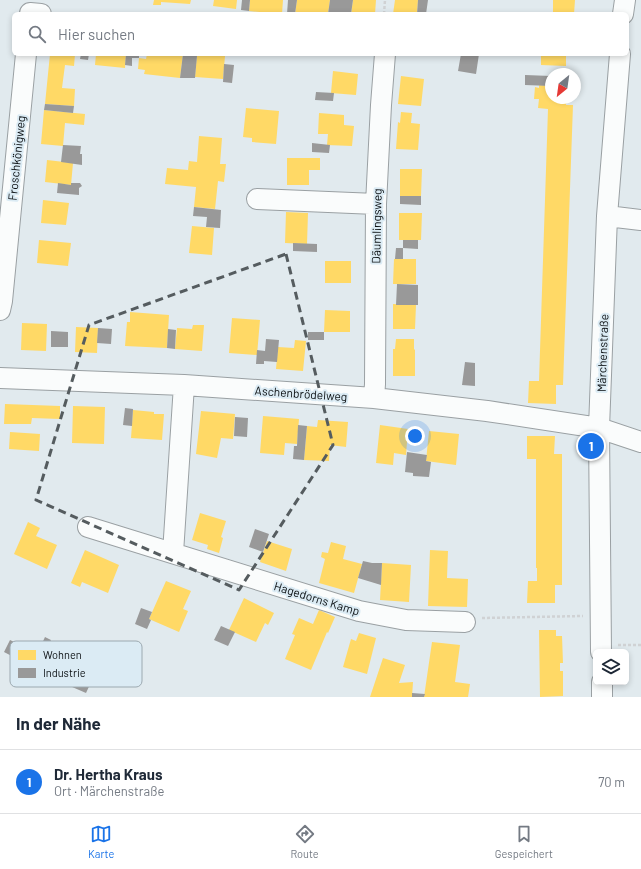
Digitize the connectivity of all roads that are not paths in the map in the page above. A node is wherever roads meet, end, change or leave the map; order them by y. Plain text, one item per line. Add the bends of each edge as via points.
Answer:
1 (625, 0) edge
2 (624, 12) edge
3 (26, 56) edge
4 (385, 56) edge
5 (620, 56) edge
6 (257, 200) dead end
7 (376, 204) junction
8 (608, 216) junction
9 (641, 220) edge
10 (0, 310) edge
11 (0, 378) edge
12 (184, 385) junction
13 (374, 398) junction
14 (599, 428) junction
15 (641, 442) edge
16 (88, 527) dead end
17 (173, 553) junction
18 (465, 622) road end
19 (611, 649) edge
20 (602, 685) edge
21 (602, 697) edge

1 - 2 street
3 - 10 street, Froschkönigweg
4 - 7 street, Däumlingsweg
5 - 8 street, Märchenstraße
6 - 7 street
7 - 13 street, Däumlingsweg
8 - 9 street
8 - 14 street, Märchenstraße
11 - 12 street, Aschenbrödelweg
12 - 13 street, Aschenbrödelweg
12 - 17 street
13 - 14 street, Aschenbrödelweg via 487,411
14 - 15 street, Aschenbrödelweg
14 - 19 street, Märchenstraße via 601,616
16 - 17 street, Hagedorns Kamp
17 - 18 street, Hagedorns Kamp via 359,611 406,620
20 - 21 street

